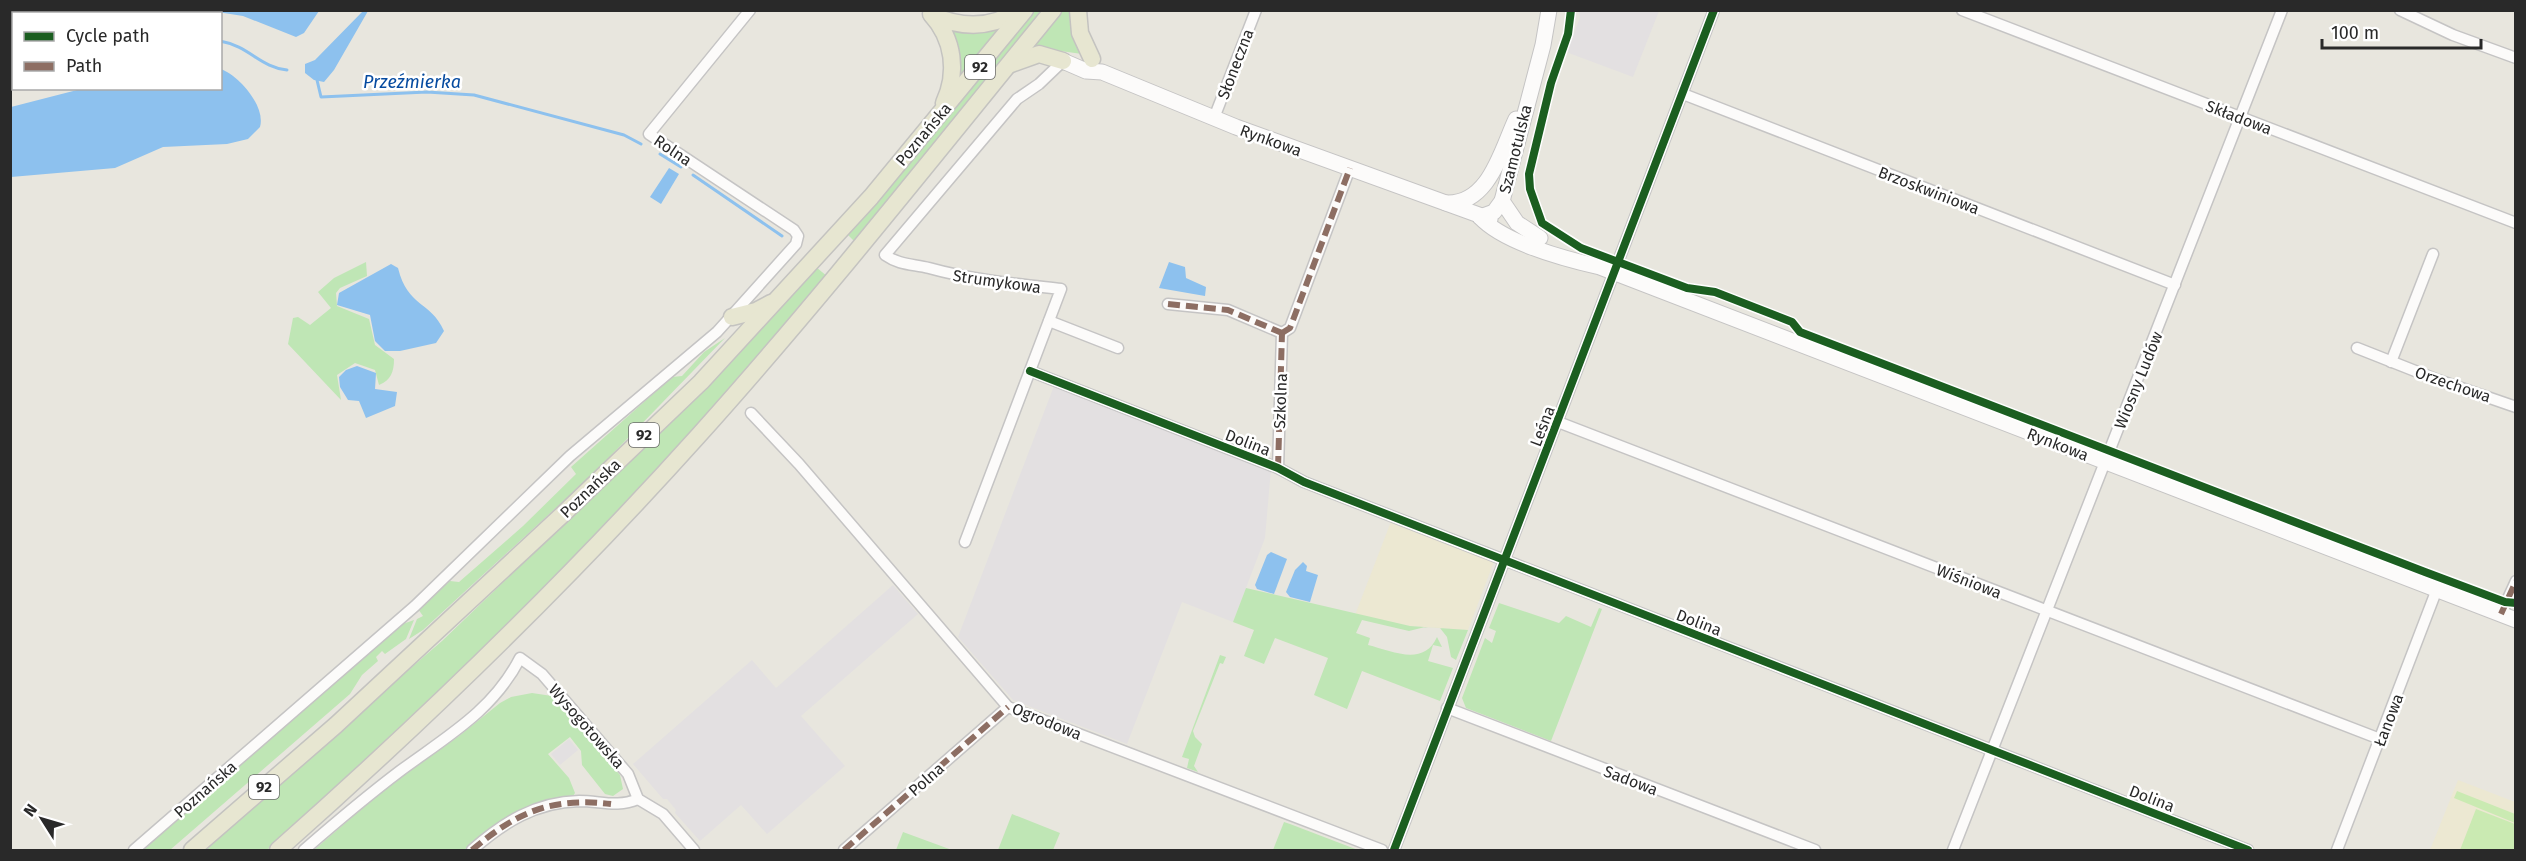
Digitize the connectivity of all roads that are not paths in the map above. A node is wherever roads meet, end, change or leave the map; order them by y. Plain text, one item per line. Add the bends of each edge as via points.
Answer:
1 (750, 10) edge
2 (1019, 10) edge
3 (1025, 10) edge
4 (1053, 10) edge
5 (1078, 10) edge
6 (1256, 10) edge
7 (1549, 10) edge
8 (1714, 10) edge
9 (1962, 10) edge
10 (2282, 10) edge
11 (2400, 10) edge
12 (929, 12) edge
13 (2516, 58) edge
14 (1063, 61) junction
15 (1097, 65) junction
16 (1007, 66) junction
17 (1683, 94) junction
18 (1529, 96) junction
19 (2241, 117) junction
20 (1214, 118) junction
21 (933, 123) junction
22 (1350, 168) junction
23 (1487, 181) junction
24 (1502, 201) junction
25 (1443, 203) junction
26 (1480, 217) junction
27 (2516, 223) edge
28 (798, 236) joint
29 (1540, 238) junction
30 (2433, 254) dead end
31 (1600, 267) junction
32 (1616, 273) junction
33 (2175, 285) junction
34 (784, 294) junction
35 (1168, 304) dead end
36 (732, 317) junction
37 (1049, 321) junction
38 (1282, 333) junction
39 (1118, 348) dead end
40 (2357, 348) dead end
41 (2391, 362) junction
42 (1030, 371) junction
43 (2516, 406) edge
44 (751, 413) dead end
45 (1558, 422) junction
46 (2104, 462) junction
47 (1278, 468) junction
48 (965, 542) dead end
49 (1504, 561) junction
50 (2516, 581) edge
51 (2437, 589) junction
52 (2046, 611) junction
53 (2501, 614) junction
54 (2516, 620) edge
55 (1008, 707) junction
56 (1447, 708) junction
57 (2380, 739) junction
58 (1991, 750) junction
59 (638, 799) junction
60 (134, 850) edge
61 (192, 850) edge
62 (278, 850) edge
63 (304, 850) edge
64 (472, 850) edge
65 (694, 850) edge
66 (844, 850) edge
67 (1382, 850) edge
68 (1394, 850) edge
69 (1815, 850) edge
70 (1953, 850) edge
71 (2248, 850) edge
72 (2337, 850) edge

1 - 28 street, Rolna via 649,134
2 - 12 main road via 999,21 976,25 955,23
3 - 21 main road, Poznańska / 92
4 - 16 main road, Poznańska / 92
5 - 15 main road via 1080,33
6 - 20 street, Słoneczna
7 - 18 street, Szamotulska
8 - 17 street, Leśna
9 - 19 street, Składowa
10 - 19 street, Wiosny Ludów
11 - 13 street
12 - 21 main road via 948,43 953,70 949,92
14 - 15 street, Rynkowa via 1086,71
14 - 16 main road via 1039,54
14 - 37 street, Strumykowa via 1010,107 885,255 896,263 951,276 1062,289
15 - 20 street, Rynkowa
16 - 62 main road, Poznańska / 92 via 774,350 640,499 458,686
17 - 32 street, Leśna
17 - 33 street, Brzoskwiniowa
18 - 23 street, Szamotulska
18 - 24 street, Szamotulska
19 - 27 street, Składowa
19 - 33 street, Wiosny Ludów
20 - 22 street, Rynkowa
21 - 34 main road, Poznańska / 92
22 - 25 street, Rynkowa
22 - 38 street via 1290,328
23 - 25 street, Szamotulska via 1467,199
23 - 26 street, Szamotulska
24 - 26 street, Szamotulska via 1494,212
24 - 29 street, Szamotulska via 1517,223
25 - 26 street, Rynkowa
26 - 29 street, Rynkowa
26 - 31 street, Rynkowa via 1501,234
28 - 36 street, Poznańska via 792,249
29 - 31 street, Rynkowa
30 - 41 street
31 - 32 street, Rynkowa
32 - 45 street, Leśna
32 - 46 street, Rynkowa
33 - 46 street, Wiosny Ludów
34 - 36 main road via 762,308
34 - 61 main road, Poznańska / 92 via 701,382 562,515 336,725
35 - 38 street via 1228,310
36 - 60 street, Poznańska via 570,456 414,606
37 - 39 street
37 - 42 street
38 - 47 street, Szkolna
40 - 41 street, Orzechowa
41 - 43 street, Orzechowa
42 - 47 street, Dolina
42 - 48 street
44 - 55 street, Ogrodowa
45 - 49 street, Leśna
45 - 52 street, Wiśniowa
46 - 51 street, Rynkowa
46 - 52 street, Wiosny Ludów
47 - 49 street, Dolina via 1304,482
49 - 56 street, Leśna
49 - 58 street, Dolina
50 - 53 street
51 - 53 street, Rynkowa
51 - 57 street, Łanowa
52 - 57 street, Wiśniowa
52 - 58 street, Wiosny Ludów
53 - 54 street, Rynkowa
55 - 66 street, Polna
55 - 67 street, Ogrodowa
56 - 68 street, Leśna
56 - 69 street, Sadowa
57 - 72 street, Łanowa
58 - 70 street, Wiosny Ludów
58 - 71 street, Dolina
59 - 63 street, Wysogotowska via 628,774 542,674 520,658 483,709
59 - 64 street via 623,805 581,801 533,810 502,825
59 - 65 street via 663,814

